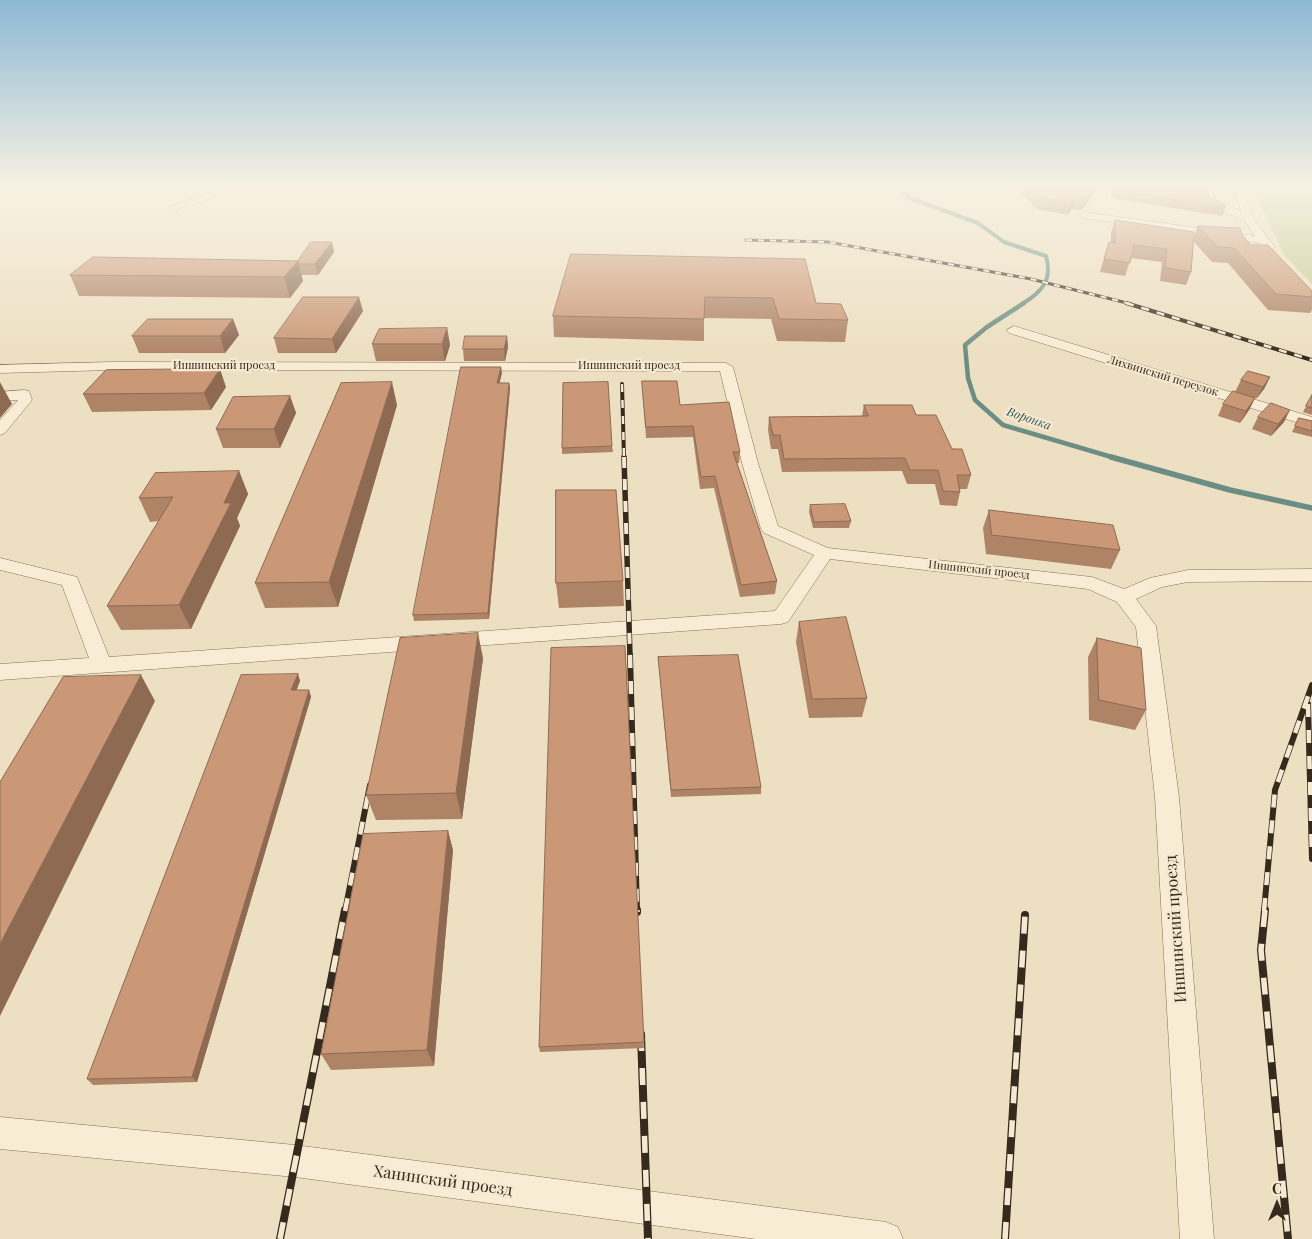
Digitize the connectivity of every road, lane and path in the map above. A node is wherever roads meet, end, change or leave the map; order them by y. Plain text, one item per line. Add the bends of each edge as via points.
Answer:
1 (1266, 243) edge
2 (1274, 254) edge
3 (1014, 330) dead end
4 (0, 369) edge
5 (0, 396) edge
6 (1312, 422) edge
7 (0, 430) edge
8 (825, 553) junction
9 (0, 564) edge
10 (1312, 575) edge
11 (1124, 597) junction
12 (102, 665) junction
13 (0, 672) edge
14 (0, 1132) edge
15 (886, 1239) edge
16 (1197, 1239) edge

1 - 2 street
3 - 6 street, Лихвинский переулок
4 - 8 street, Иншинский проезд via 112,366 726,367 770,529
5 - 7 street via 24,394 25,400
8 - 11 street, Иншинский проезд via 1092,583
8 - 12 street via 781,616
9 - 12 street via 70,581
10 - 11 street via 1188,576 1157,582
11 - 16 street, Иншинский проезд via 1146,626 1167,797
12 - 13 street
14 - 15 street, Ханинский проезд via 295,1161

